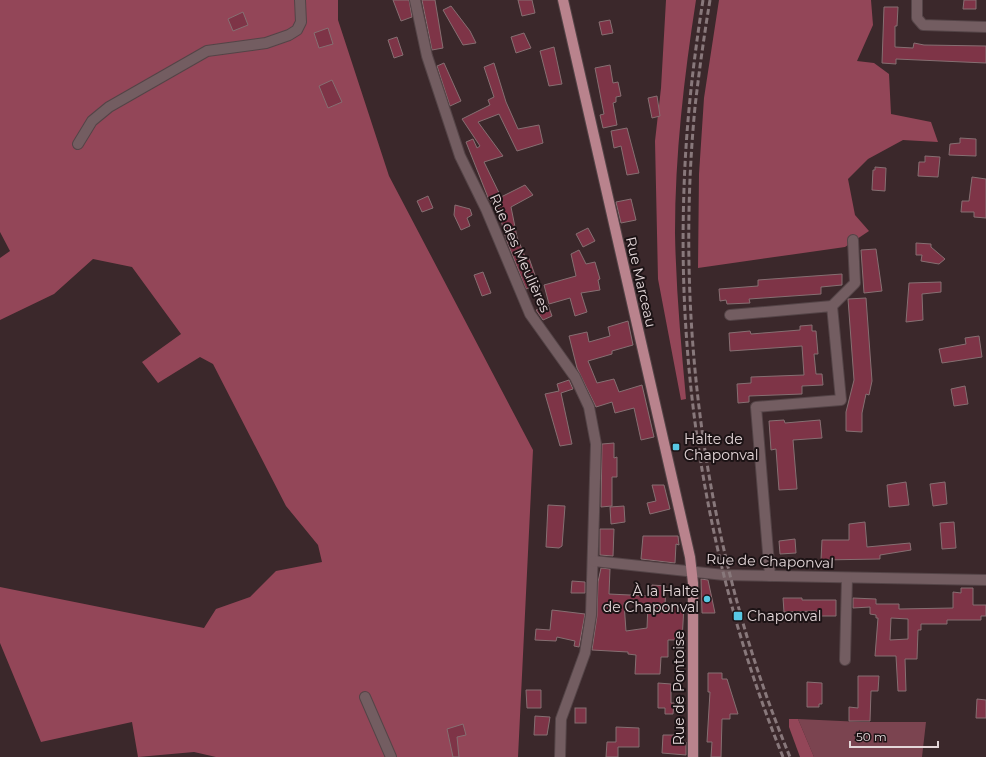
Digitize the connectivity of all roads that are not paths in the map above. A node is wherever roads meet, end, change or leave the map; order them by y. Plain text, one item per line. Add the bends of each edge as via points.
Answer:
1 (300, 0) edge
2 (415, 0) edge
3 (563, 0) edge
4 (917, 0) edge
5 (986, 27) edge
6 (78, 144) dead end
7 (853, 240) dead end
8 (832, 306) junction
9 (730, 315) dead end
10 (594, 561) junction
11 (692, 571) junction
12 (770, 576) junction
13 (847, 578) junction
14 (986, 580) edge
15 (845, 660) dead end
16 (365, 697) dead end
17 (391, 757) edge
18 (560, 757) edge
19 (693, 757) edge

1 - 6 street via 301,22 297,30 266,43 207,51 109,107 92,121
2 - 10 street, Rue des Meulières via 427,56 460,156 486,209 530,314 575,377 589,407 596,444
3 - 11 main road, Rue Marceau
4 - 5 street via 917,18 923,25
7 - 8 street via 855,284
8 - 9 street
8 - 12 street via 841,400 756,407
10 - 11 street, Rue de Chaponval
10 - 18 street, Rue des Meulières via 591,615 585,653 561,719
11 - 12 street, Rue de Chaponval via 719,575
11 - 19 main road, Rue de Pontoise
12 - 13 street, Rue de Chaponval
13 - 14 street, Rue de Chaponval
13 - 15 street, Rue de Chaponval
16 - 17 street

